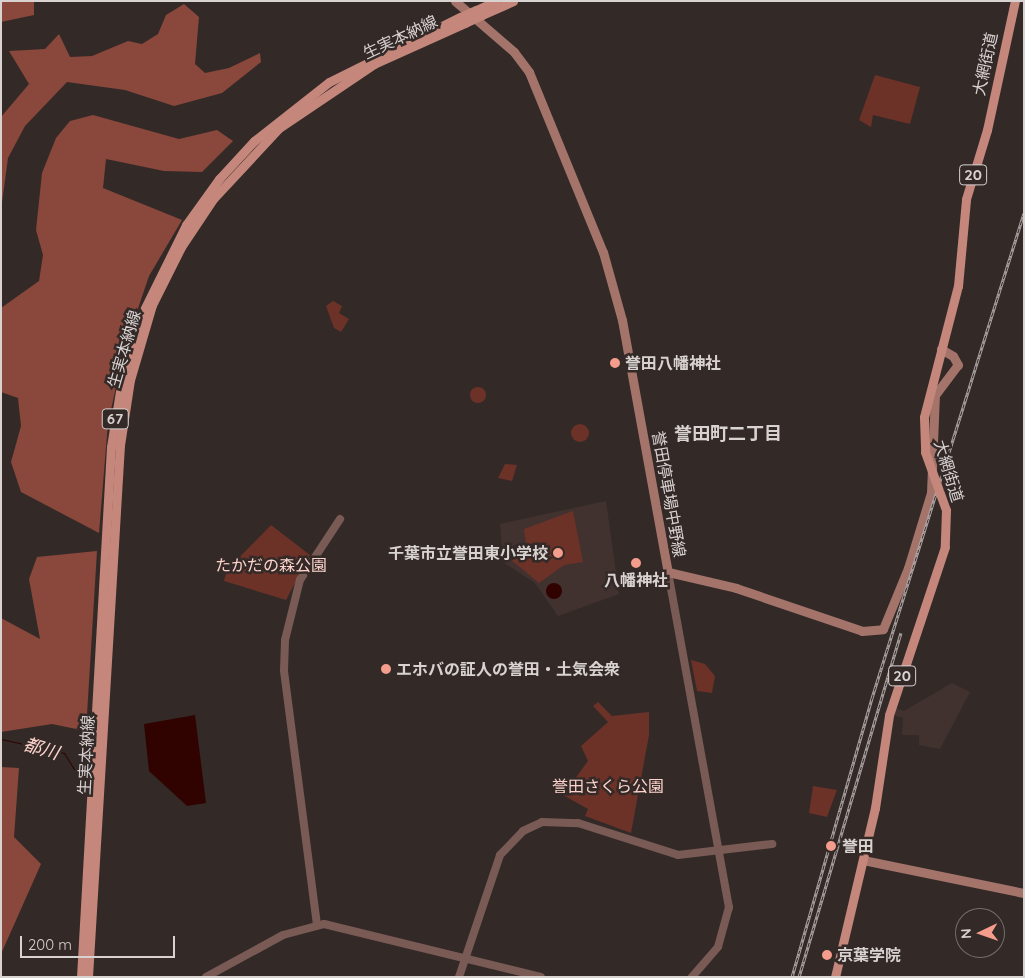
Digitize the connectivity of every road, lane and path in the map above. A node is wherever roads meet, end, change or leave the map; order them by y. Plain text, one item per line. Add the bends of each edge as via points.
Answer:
1 (455, 1) edge
2 (496, 1) edge
3 (513, 1) edge
4 (1015, 1) edge
5 (479, 12) junction
6 (462, 20) junction
7 (941, 350) junction
8 (340, 519) dead end
9 (668, 572) junction
10 (772, 844) dead end
11 (720, 853) junction
12 (863, 860) junction
13 (1024, 893) edge
14 (317, 924) junction
15 (465, 956) junction
16 (80, 977) edge
17 (88, 977) edge
18 (206, 977) edge
19 (459, 977) edge
20 (541, 977) edge
21 (692, 977) edge
22 (835, 977) edge

1 - 9 main road, 誉田停車場中野線 via 514,52 529,72 603,252 622,320
2 - 5 main road, 生実本納線 / 67
3 - 5 main road, 生実本納線 / 67
4 - 7 main road, 大網街道 / 20 via 987,130 966,200 960,277
5 - 6 main road, 生実本納線 / 67, bridge
6 - 16 main road, 生実本納線 / 67 via 329,82 254,141 186,225 140,318 123,373 111,447
6 - 17 main road, 生実本納線 / 67 via 374,64 279,128 234,173 204,211 152,305 130,380 120,446
7 - 9 main road, 誉田停車場中野線 via 954,356 958,365 935,395 931,493 908,568 882,629 862,631 744,590
7 - 12 main road, 大網街道 / 20, bridge via 924,417 925,452 946,510 945,547 889,715
8 - 14 street via 300,580 284,640 284,670
9 - 11 street
10 - 11 street
11 - 15 street via 678,855 578,823 542,822 522,831 500,855
11 - 21 street via 729,902 727,920 718,947
12 - 13 main road
12 - 22 main road, 大網街道 / 20
14 - 15 street via 340,926
14 - 18 street via 255,948
15 - 19 street
15 - 20 street

